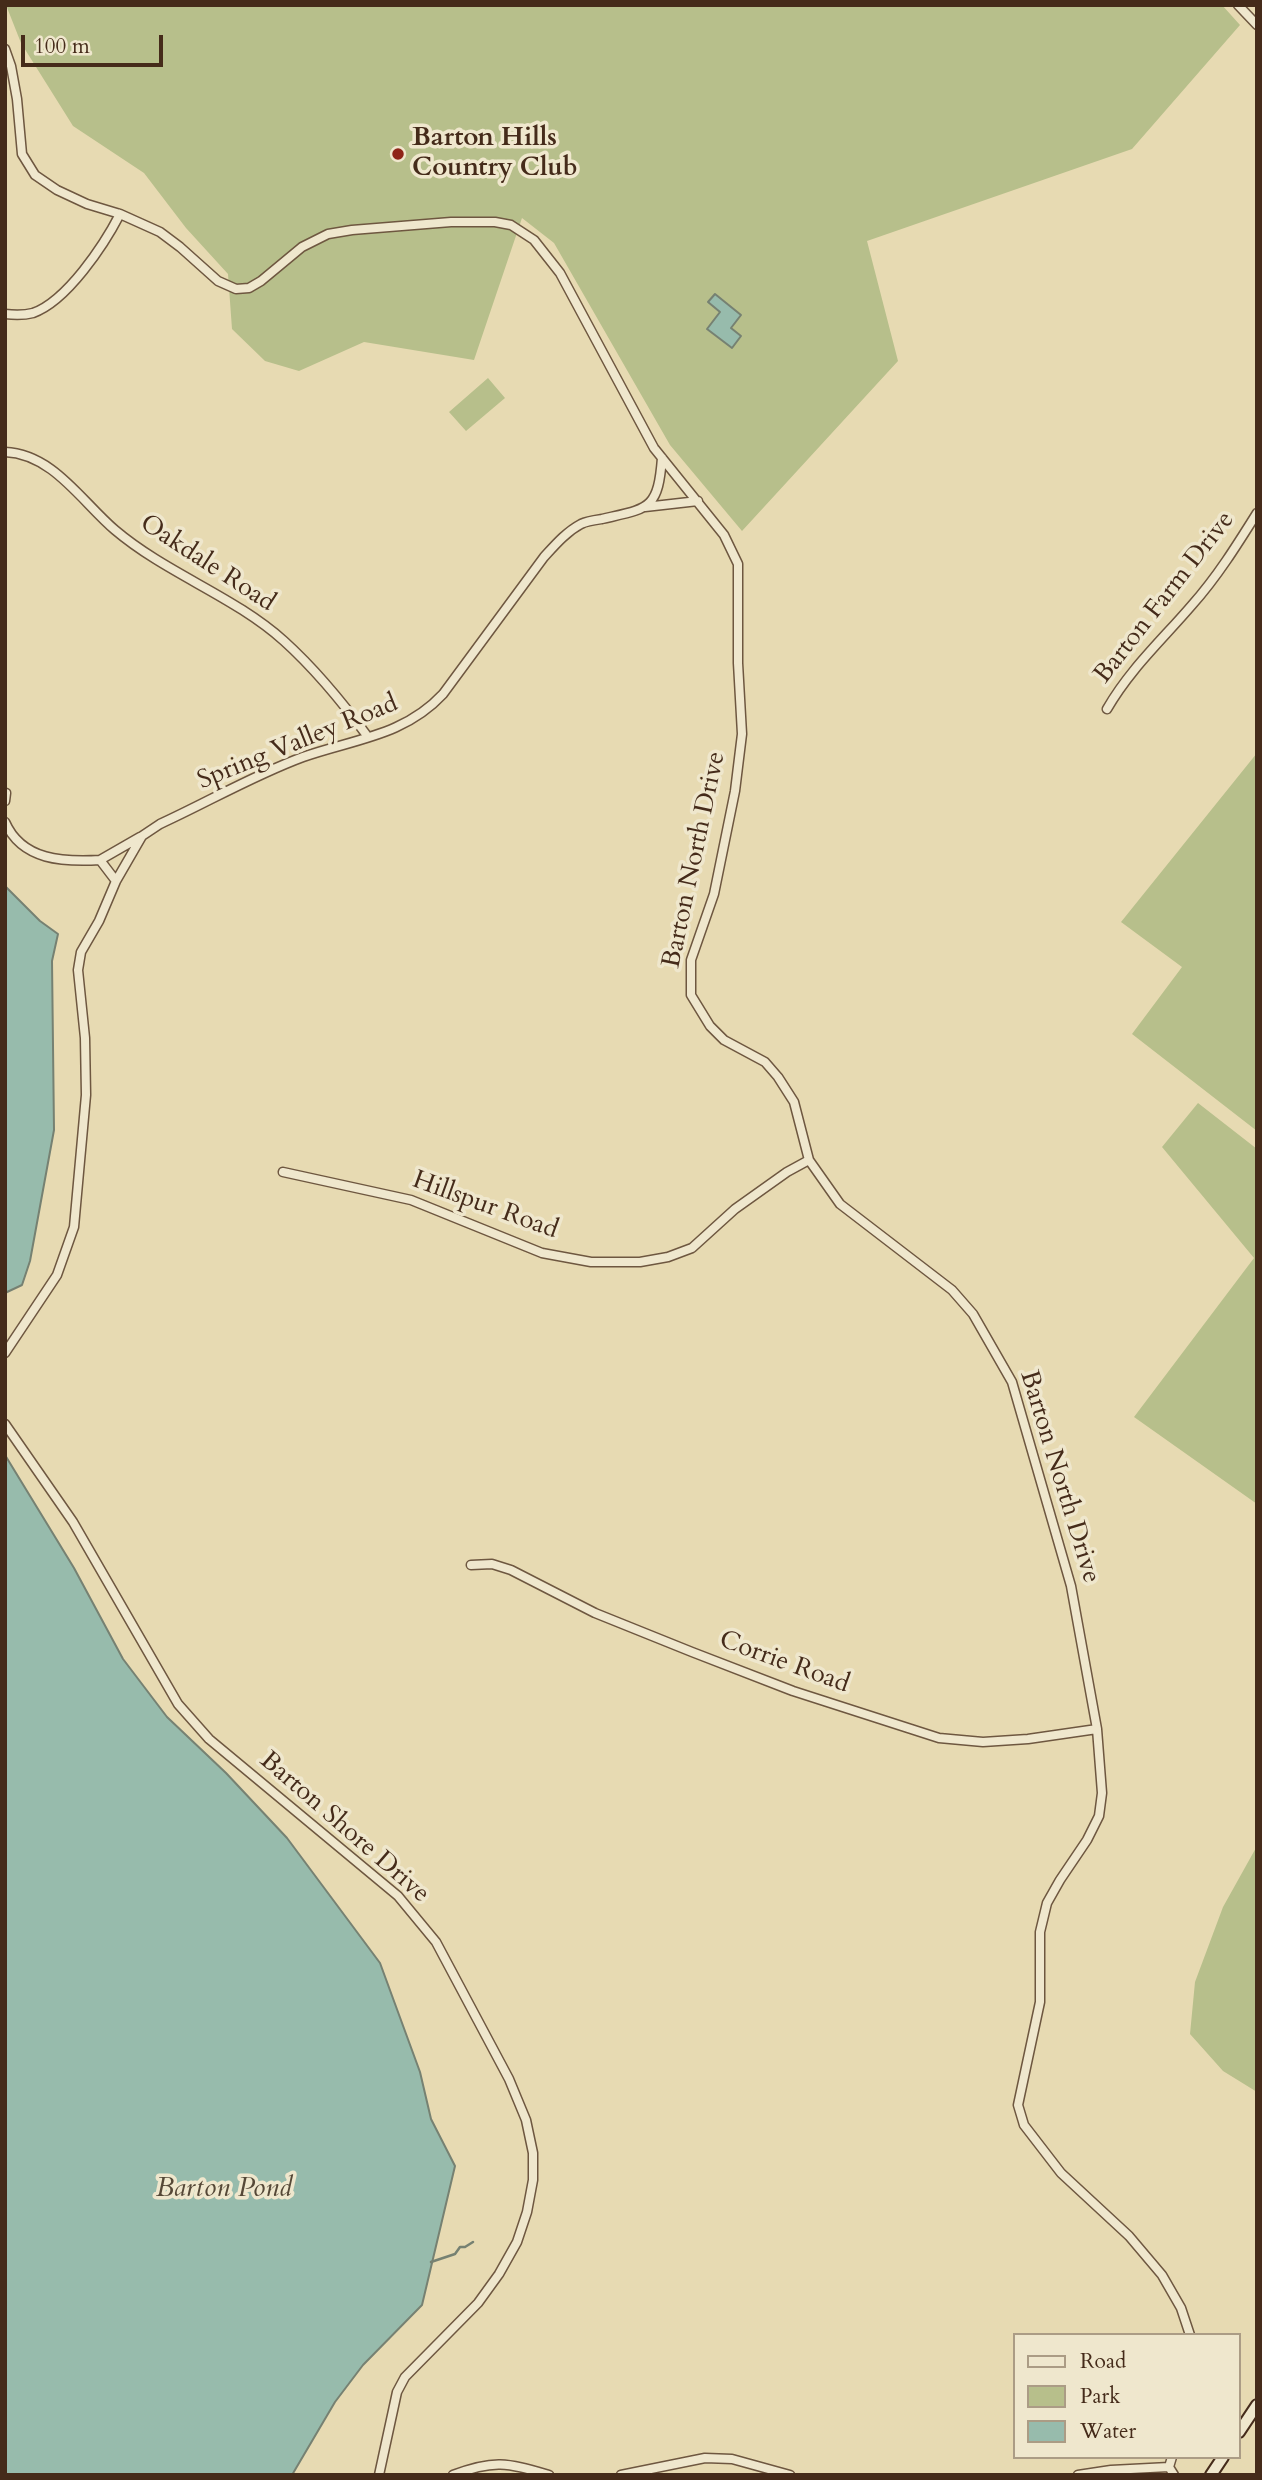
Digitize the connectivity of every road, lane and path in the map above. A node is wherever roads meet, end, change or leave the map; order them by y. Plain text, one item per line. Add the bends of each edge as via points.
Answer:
1 (1238, 5) edge
2 (1257, 25) edge
3 (5, 49) edge
4 (120, 214) junction
5 (5, 314) edge
6 (5, 452) edge
7 (662, 458) junction
8 (698, 501) junction
9 (645, 507) junction
10 (1257, 513) edge
11 (1107, 709) dead end
12 (368, 737) junction
13 (6, 793) edge
14 (5, 801) edge
15 (5, 822) edge
16 (142, 836) junction
17 (100, 860) junction
18 (116, 881) junction
19 (809, 1160) junction
20 (284, 1172) dead end
21 (5, 1353) edge
22 (5, 1424) edge
23 (471, 1565) dead end
24 (1097, 1729) junction
25 (1189, 2333) edge
26 (1257, 2405) edge
27 (1241, 2429) edge
28 (1222, 2459) edge
29 (1172, 2471) edge
30 (379, 2475) edge
31 (453, 2475) edge
32 (549, 2475) edge
33 (621, 2475) edge
34 (790, 2475) edge
35 (1078, 2475) edge
36 (1211, 2475) edge

1 - 2 street
3 - 4 street, Barton North Drive via 17,99 22,154 36,175 87,204
4 - 5 street via 71,285 51,304 32,313
4 - 7 street, Barton North Drive via 160,232 218,281 236,289 255,285 302,247 328,234 451,222 511,225 534,240 560,273
6 - 12 street, Oakdale Road via 43,463 141,550 272,631 351,713
7 - 8 street, Barton North Drive
7 - 9 street via 656,495
8 - 9 street, Spring Valley Road
8 - 19 street, Barton North Drive via 724,535 738,564 741,734 735,791 716,882 691,960 691,995 724,1040 765,1062 778,1077 793,1102
9 - 12 street, Spring Valley Road via 582,523 563,536 427,712
10 - 11 street, Barton Farm Drive via 1205,589 1122,683
12 - 16 street, Spring Valley Road via 256,778
13 - 14 street
15 - 17 street via 23,847 41,857
16 - 17 street
16 - 18 street, Spring Valley Road
17 - 18 street
18 - 21 street via 81,952 78,970 86,1095 74,1227 57,1275
19 - 20 street, Hillspur Road via 734,1209 692,1248 639,1262 591,1262 542,1253 411,1200
19 - 24 street, Barton North Drive via 840,1204 952,1290 974,1314 1012,1382 1071,1586
22 - 30 street, Barton Shore Drive via 73,1522 178,1704 209,1739 398,1896 436,1942 526,2120 533,2180 517,2242 478,2303 405,2377 397,2392
23 - 24 street, Corrie Road via 492,1564 511,1570 595,1613 692,1652 939,1738 984,1742
24 - 25 street, Barton North Drive via 1102,1793 1099,1816 1047,1903 1040,1932 1040,2002 1018,2105 1024,2125 1061,2173 1129,2236 1162,2275
26 - 27 street
28 - 36 street
29 - 35 street
31 - 32 street via 478,2465 507,2463
33 - 34 street via 705,2458 732,2459

